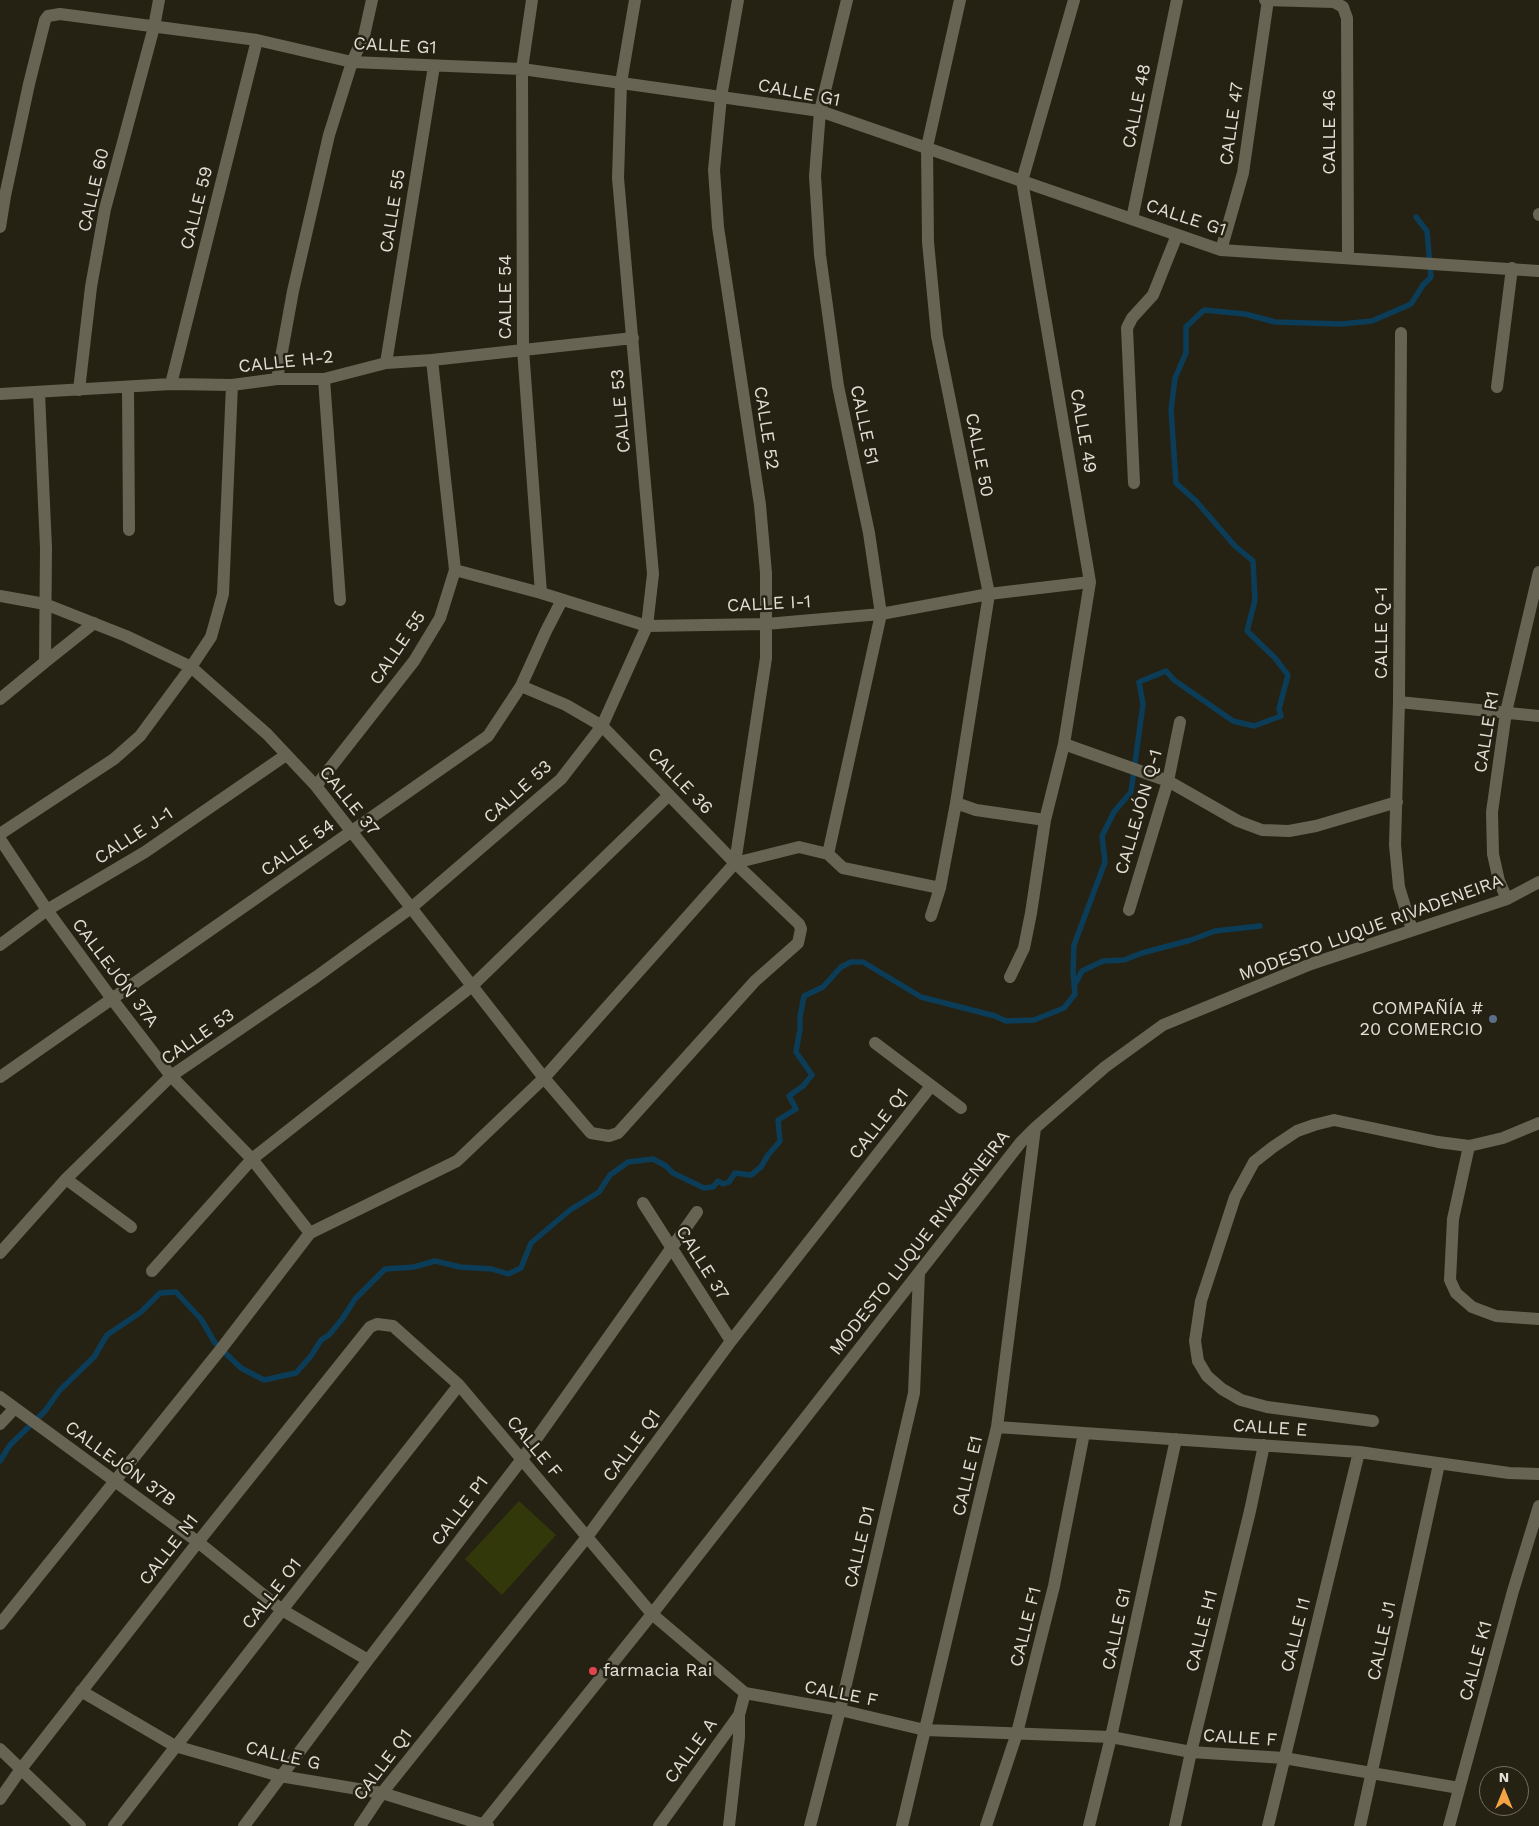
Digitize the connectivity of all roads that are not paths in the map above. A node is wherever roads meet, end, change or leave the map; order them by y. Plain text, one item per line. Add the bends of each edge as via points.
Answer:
1 (159, 0) edge
2 (372, 0) edge
3 (532, 0) edge
4 (635, 0) edge
5 (738, 0) edge
6 (847, 0) edge
7 (960, 0) edge
8 (1074, 0) edge
9 (1177, 0) edge
10 (1267, 0) edge
11 (154, 27) junction
12 (257, 40) junction
13 (352, 62) junction
14 (434, 66) junction
15 (522, 69) junction
16 (621, 83) junction
17 (721, 97) junction
18 (820, 111) junction
19 (927, 147) junction
20 (1022, 180) junction
21 (1132, 219) junction
22 (0, 227) edge
23 (1177, 235) junction
24 (1221, 250) junction
25 (1348, 258) junction
26 (1512, 268) junction
27 (1539, 271) edge
28 (1401, 333) dead end
29 (632, 338) junction
30 (523, 350) junction
31 (432, 360) junction
32 (386, 363) junction
33 (277, 379) junction
34 (324, 379) junction
35 (171, 384) junction
36 (232, 385) junction
37 (128, 387) junction
38 (1497, 387) dead end
39 (79, 390) junction
40 (39, 393) junction
41 (0, 394) edge
42 (1134, 484) dead end
43 (129, 530) dead end
44 (455, 570) junction
45 (1539, 572) edge
46 (1090, 582) junction
47 (541, 593) junction
48 (989, 594) junction
49 (0, 596) edge
50 (340, 600) dead end
51 (562, 600) junction
52 (45, 604) junction
53 (881, 614) junction
54 (94, 623) junction
55 (766, 624) junction
56 (647, 626) junction
57 (45, 662) junction
58 (192, 667) junction
59 (521, 686) junction
60 (0, 699) edge
61 (1399, 702) junction
62 (1506, 712) junction
63 (1539, 716) edge
64 (1180, 722) dead end
65 (602, 726) junction
66 (1064, 744) junction
67 (286, 755) junction
68 (1168, 781) junction
69 (316, 786) junction
70 (669, 795) junction
71 (1397, 802) junction
72 (956, 803) junction
73 (1045, 820) junction
74 (352, 832) junction
75 (0, 834) edge
76 (0, 839) edge
77 (828, 854) junction
78 (735, 863) junction
79 (1539, 882) edge
80 (940, 888) junction
81 (1507, 899) junction
82 (411, 908) junction
83 (47, 910) junction
84 (1129, 910) dead end
85 (931, 916) dead end
86 (1412, 930) junction
87 (0, 945) edge
88 (1010, 976) dead end
89 (472, 986) junction
90 (112, 999) junction
91 (876, 1043) dead end
92 (171, 1076) junction
93 (0, 1077) edge
94 (544, 1078) junction
95 (931, 1086) junction
96 (961, 1108) dead end
97 (1539, 1123) edge
98 (1035, 1128) junction
99 (591, 1132) joint
100 (1469, 1146) junction
101 (252, 1159) junction
102 (66, 1179) junction
103 (644, 1203) dead end
104 (697, 1212) dead end
105 (131, 1228) dead end
106 (310, 1233) junction
107 (672, 1247) junction
108 (0, 1253) edge
109 (152, 1271) dead end
110 (919, 1273) junction
111 (1539, 1319) edge
112 (370, 1327) joint
113 (731, 1341) junction
114 (459, 1385) junction
115 (0, 1398) edge
116 (14, 1409) junction
117 (1373, 1421) dead end
118 (0, 1424) edge
119 (997, 1427) junction
120 (1084, 1433) junction
121 (1176, 1439) junction
122 (1264, 1445) junction
123 (1358, 1452) junction
124 (522, 1459) junction
125 (1439, 1464) junction
126 (1539, 1474) edge
127 (114, 1481) junction
128 (1539, 1506) edge
129 (587, 1537) junction
130 (198, 1542) junction
131 (282, 1610) junction
132 (652, 1614) junction
133 (0, 1624) edge
134 (368, 1660) junction
135 (81, 1691) junction
136 (745, 1694) junction
137 (840, 1710) junction
138 (739, 1715) junction
139 (926, 1730) junction
140 (1017, 1734) junction
141 (1111, 1737) junction
142 (175, 1746) junction
143 (0, 1749) edge
144 (1191, 1752) junction
145 (1284, 1758) junction
146 (21, 1769) junction
147 (1371, 1772) junction
148 (280, 1776) junction
149 (1459, 1788) junction
150 (382, 1793) junction
151 (0, 1799) edge
152 (484, 1825) edge
153 (80, 1826) edge
154 (114, 1826) edge
155 (244, 1826) edge
156 (360, 1826) edge
157 (659, 1826) edge
158 (729, 1826) edge
159 (810, 1826) edge
160 (902, 1826) edge
161 (986, 1826) edge
162 (1089, 1826) edge
163 (1175, 1826) edge
164 (1268, 1826) edge
165 (1360, 1826) edge
166 (1449, 1826) edge

1 - 11 street, CALLE 60
2 - 13 street via 364,36
3 - 15 street, CALLE 54
4 - 16 street, CALLE 53
5 - 17 street, CALLE 52
6 - 18 street, CALLE 51
7 - 19 street, CALLE 50
8 - 20 street, CALLE 49
9 - 21 street, CALLE 48
10 - 24 street, CALLE 47 via 1243,173
10 - 25 street, CALLE 46 via 1334,2 1343,7 1347,18
11 - 12 street, CALLE G1
11 - 22 street, CALLE G1 via 60,14 48,16 29,84
11 - 39 street, CALLE 60 via 105,209 91,288
12 - 13 street, CALLE G1
12 - 35 street, CALLE 59
13 - 14 street, CALLE G1
13 - 33 street via 329,135 293,291
14 - 15 street, CALLE G1
14 - 32 street, CALLE 55
15 - 16 street, CALLE G1
15 - 30 street, CALLE 54
16 - 17 street, CALLE G1
16 - 29 street, CALLE 53 via 618,178
17 - 18 street, CALLE G1
17 - 55 street, CALLE 52 via 714,170 718,227 760,505 766,573
18 - 19 street, CALLE G1
18 - 53 street, CALLE 51 via 815,176 820,256 838,386 869,533
19 - 20 street, CALLE G1
19 - 48 street, CALLE 50 via 928,242 937,336
20 - 21 street, CALLE G1
20 - 46 street, CALLE 49
21 - 23 street, CALLE G1
23 - 24 street, CALLE G1
23 - 42 street via 1153,295 1127,328
24 - 25 street, CALLE G1
25 - 26 street, CALLE G1
26 - 27 street, CALLE G1
26 - 38 street
28 - 61 street, CALLE Q-1
29 - 30 street, CALLE H-2
29 - 56 street, CALLE 53 via 653,574
30 - 31 street, CALLE H-2
30 - 47 street, CALLE 54
31 - 32 street, CALLE H-2
31 - 44 street, CALLE 55
32 - 34 street, CALLE H-2
33 - 34 street, CALLE H-2
33 - 36 street, CALLE H-2
34 - 50 street
35 - 36 street, CALLE H-2
35 - 37 street, CALLE H-2
36 - 58 street via 223,594 211,636
37 - 39 street, CALLE H-2
37 - 43 street
39 - 40 street, CALLE H-2
40 - 41 street, CALLE H-2
40 - 52 street via 46,548
44 - 47 street, CALLE I-1
44 - 69 street, CALLE 55 via 440,618 414,661
45 - 62 street, CALLE R1
46 - 48 street, CALLE I-1
46 - 66 street, CALLE 49
47 - 51 street, CALLE I-1
48 - 53 street, CALLE I-1
48 - 72 street, CALLE 50
49 - 52 street, CALLE 37
51 - 56 street, CALLE I-1
51 - 59 street, CALLE 54
52 - 54 street, CALLE 37
52 - 57 street
53 - 55 street, CALLE I-1
53 - 77 street, CALLE 51
54 - 57 street
54 - 58 street, CALLE 37
55 - 56 street, CALLE I-1
55 - 78 street, CALLE 52 via 766,658
56 - 65 street, CALLE 53
57 - 60 street
58 - 67 street, CALLE 37
58 - 75 street via 140,736 114,759
59 - 65 street, CALLE 36 via 566,705
59 - 74 street, CALLE 54 via 488,736
61 - 62 street
61 - 71 street, CALLE Q-1
62 - 63 street
62 - 81 street, CALLE R1 via 1492,812 1493,854
64 - 68 street, CALLEJÓN Q-1
65 - 70 street, CALLE 36
65 - 82 street, CALLE 53 via 561,779
66 - 68 street
66 - 73 street, CALLE 49
67 - 69 street, CALLE 37
67 - 83 street, CALLE J-1 via 145,852
68 - 71 street via 1238,821 1262,830 1289,831 1316,826
68 - 84 street, CALLEJÓN Q-1
69 - 74 street, CALLE 37
70 - 78 street, CALLE 36
70 - 89 street
71 - 86 street, CALLE Q-1 via 1399,887
72 - 73 street via 976,810
72 - 80 street, CALLE 50
73 - 88 street, CALLE 49 via 1024,948
74 - 82 street, CALLE 37
74 - 90 street, CALLE 54
76 - 83 street, CALLEJÓN 37A
77 - 78 street via 799,847
77 - 80 street via 843,868
78 - 94 street
78 - 99 street, CALLE 36 via 799,924 801,936 798,943 755,981 618,1133 610,1136
79 - 81 street, MODESTO LUQUE RIVADENEIRA
80 - 85 street, CALLE 50
81 - 86 street, MODESTO LUQUE RIVADENEIRA
82 - 89 street, CALLE 37
82 - 92 street, CALLE 53
83 - 87 street, CALLE J-1
83 - 90 street, CALLEJÓN 37A
86 - 98 street, MODESTO LUQUE RIVADENEIRA via 1311,964 1163,1025 1105,1067
89 - 94 street, CALLE 37
89 - 101 street
90 - 92 street, CALLEJÓN 37A
90 - 93 street, CALLE 54
91 - 95 street
92 - 101 street, CALLEJÓN 37A
92 - 102 street, CALLE 53
94 - 99 street, CALLE 37
94 - 106 street via 457,1161
95 - 96 street
95 - 113 street, CALLE Q1
97 - 100 street via 1503,1138
98 - 110 street, MODESTO LUQUE RIVADENEIRA
98 - 119 street, CALLE E1
100 - 111 street via 1453,1219 1450,1280 1456,1293 1472,1307 1496,1316
100 - 117 street via 1334,1120 1297,1131 1272,1147 1254,1162 1235,1197 1201,1301 1195,1341 1198,1361 1222,1389 1242,1400 1267,1407
101 - 106 street, CALLEJÓN 37A
101 - 109 street
102 - 105 street
102 - 108 street, CALLE 53
103 - 107 street, CALLE 37
104 - 107 street, CALLE P1
106 - 127 street
107 - 113 street, CALLE 37
107 - 124 street, CALLE P1
110 - 132 street, MODESTO LUQUE RIVADENEIRA
110 - 137 street, CALLE D1 via 914,1394
112 - 114 street, CALLE F via 376,1324 393,1326
112 - 130 street, CALLE N1
113 - 129 street, CALLE Q1
114 - 124 street, CALLE F
114 - 131 street, CALLE O1
115 - 116 street, CALLEJÓN 37B
116 - 118 street
116 - 127 street, CALLEJÓN 37B
119 - 120 street, CALLE E
119 - 139 street, CALLE E1
120 - 121 street, CALLE E
120 - 140 street, CALLE F1 via 1054,1586
121 - 122 street, CALLE E
121 - 141 street, CALLE G1
122 - 123 street, CALLE E
122 - 144 street, CALLE H1
123 - 125 street, CALLE E
123 - 145 street, CALLE I1
124 - 129 street, CALLE F
124 - 134 street, CALLE P1
125 - 126 street, CALLE E
125 - 147 street, CALLE J1
127 - 130 street, CALLEJÓN 37B
127 - 133 street
128 - 149 street, CALLE K1
129 - 132 street, CALLE F
129 - 150 street, CALLE Q1
130 - 131 street, CALLEJÓN 37B
130 - 135 street, CALLE N1
131 - 134 street, CALLEJÓN 37B
131 - 142 street, CALLE O1
132 - 136 street, CALLE F
132 - 152 street, MODESTO LUQUE RIVADENEIRA
134 - 148 street, CALLE P1
135 - 142 street, CALLE G
135 - 146 street, CALLE N1
136 - 137 street, CALLE F
136 - 138 street, CALLE A
137 - 139 street, CALLE F
137 - 159 street, CALLE D1
138 - 157 street, CALLE A
138 - 158 street
139 - 140 street, CALLE F
139 - 160 street, CALLE E1
140 - 141 street, CALLE F
140 - 161 street, CALLE F1
141 - 144 street, CALLE F
141 - 162 street, CALLE G1
142 - 148 street, CALLE G
142 - 154 street, CALLE O1
143 - 146 street
144 - 145 street, CALLE F
144 - 163 street, CALLE H1
145 - 147 street, CALLE F
145 - 164 street, CALLE I1
146 - 151 street, CALLE N1
146 - 153 street
147 - 149 street, CALLE F
147 - 165 street, CALLE J1
148 - 150 street, CALLE G
148 - 155 street, CALLE P1
149 - 166 street, CALLE K1
150 - 152 street, CALLE G
150 - 156 street, CALLE Q1

